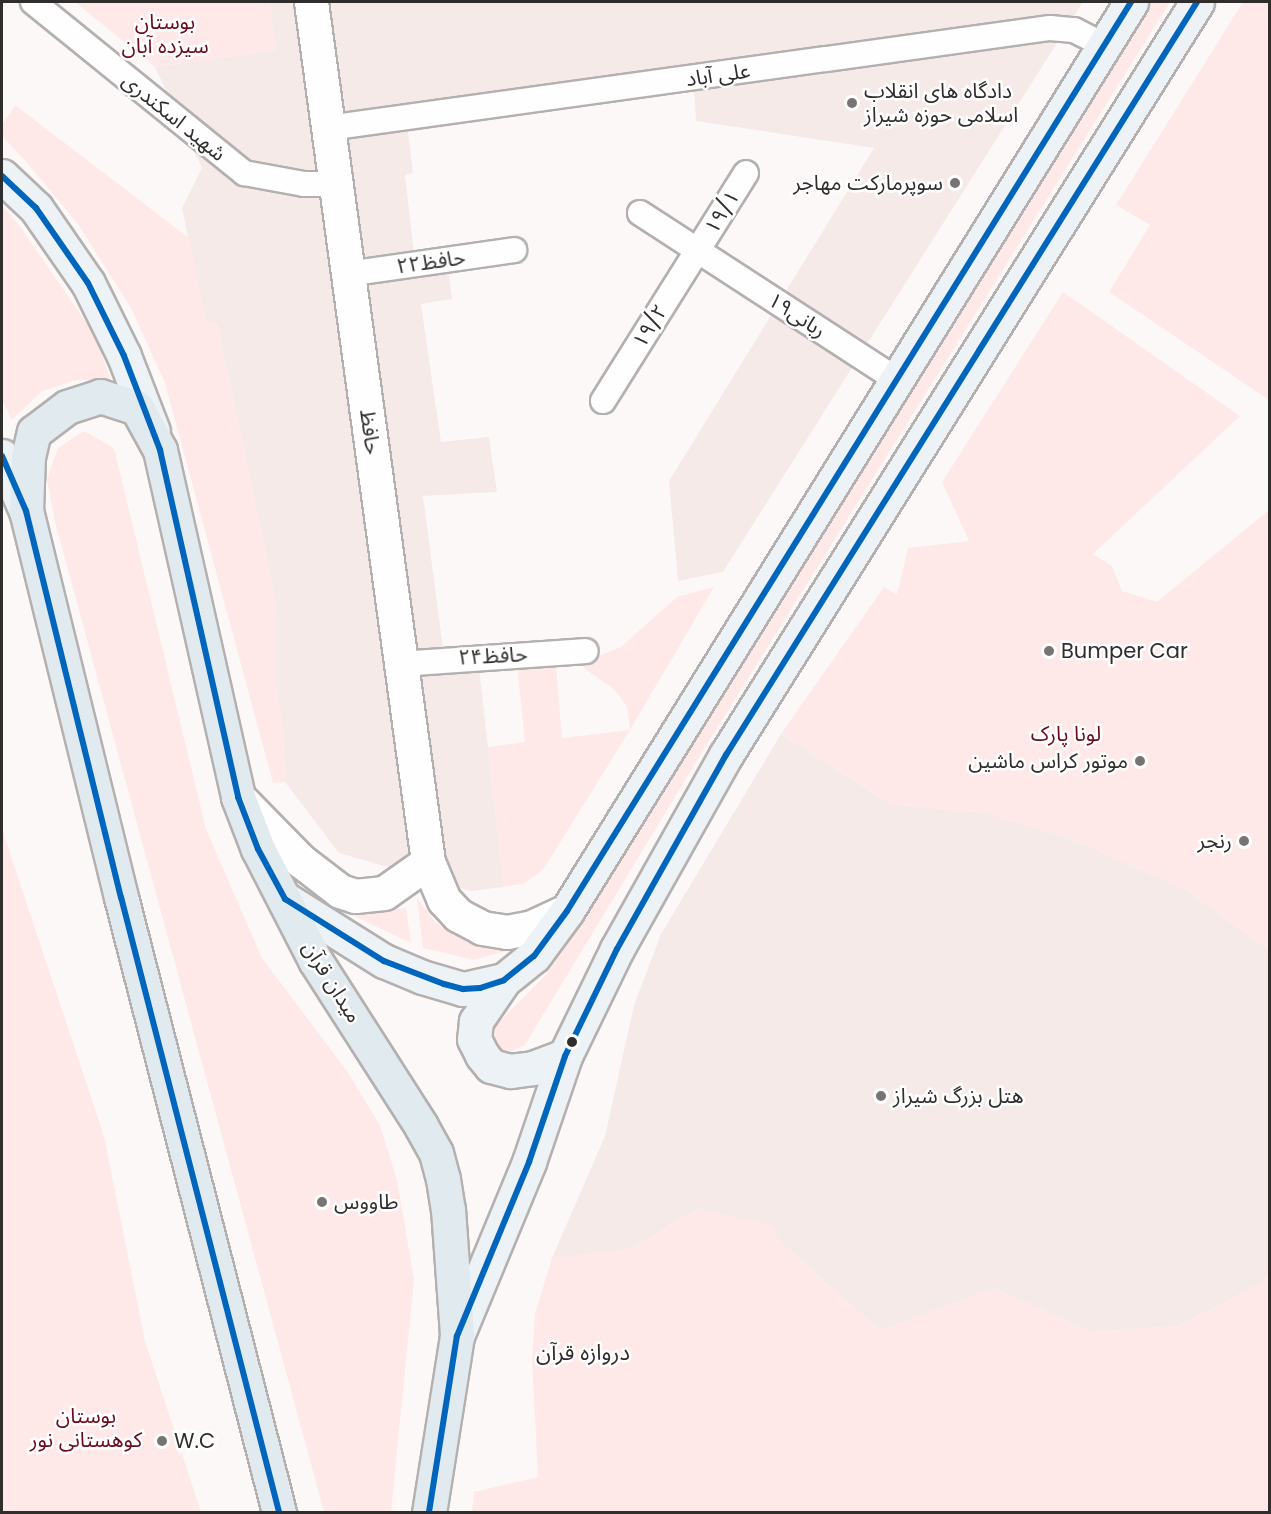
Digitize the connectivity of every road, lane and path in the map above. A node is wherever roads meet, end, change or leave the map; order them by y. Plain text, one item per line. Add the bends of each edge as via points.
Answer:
1 (33, 2) edge
2 (311, 2) edge
3 (1131, 2) edge
4 (1197, 2) edge
5 (1105, 46) junction
6 (328, 128) junction
7 (746, 173) dead end
8 (2, 176) edge
9 (336, 184) junction
10 (640, 213) dead end
11 (514, 250) dead end
12 (697, 251) junction
13 (348, 274) junction
14 (896, 378) junction
15 (603, 401) dead end
16 (160, 450) junction
17 (2, 456) edge
18 (26, 511) junction
19 (586, 651) dead end
20 (401, 664) junction
21 (238, 797) junction
22 (428, 862) junction
23 (285, 899) junction
24 (567, 911) junction
25 (504, 980) junction
26 (566, 1056) junction
27 (457, 1336) junction
28 (279, 1512) edge
29 (429, 1512) edge

1 - 9 street, شهید اسکندری via 244,173 304,184
2 - 6 main road, حافظ
3 - 5 main road
4 - 26 main road via 726,755 617,949
5 - 6 street, علی آباد via 1074,30 1050,28
5 - 14 main road
6 - 9 main road, حافظ
7 - 12 street, ۱۹/۱
8 - 16 main road via 36,208 88,283 124,356
9 - 13 main road, حافظ
10 - 12 street, ربانی۱۹
11 - 13 street, حافظ۲۲
12 - 14 street, ربانی۱۹
12 - 15 street, ۱۹/۲
13 - 20 main road, حافظ
14 - 24 main road
16 - 18 highway, میدان قرآن via 137,408 100,396 67,407 34,432 28,457
16 - 21 highway, میدان قرآن
17 - 18 main road
18 - 28 highway
19 - 20 street, حافظ۲۴
20 - 22 main road, حافظ
21 - 22 main road via 301,861 340,891 356,896 384,893
21 - 23 highway, میدان قرآن via 258,849
22 - 24 main road, حافظ via 444,900 458,915 482,928 507,932 532,927
23 - 25 main road via 384,961 422,977 463,989
23 - 27 highway, میدان قرآن via 315,960 389,1071 436,1154 448,1209
24 - 25 main road via 534,956
25 - 26 main road via 476,1021 474,1039 482,1055 491,1066 510,1071 533,1068
26 - 27 main road via 529,1162
27 - 29 highway, میدان قرآن

